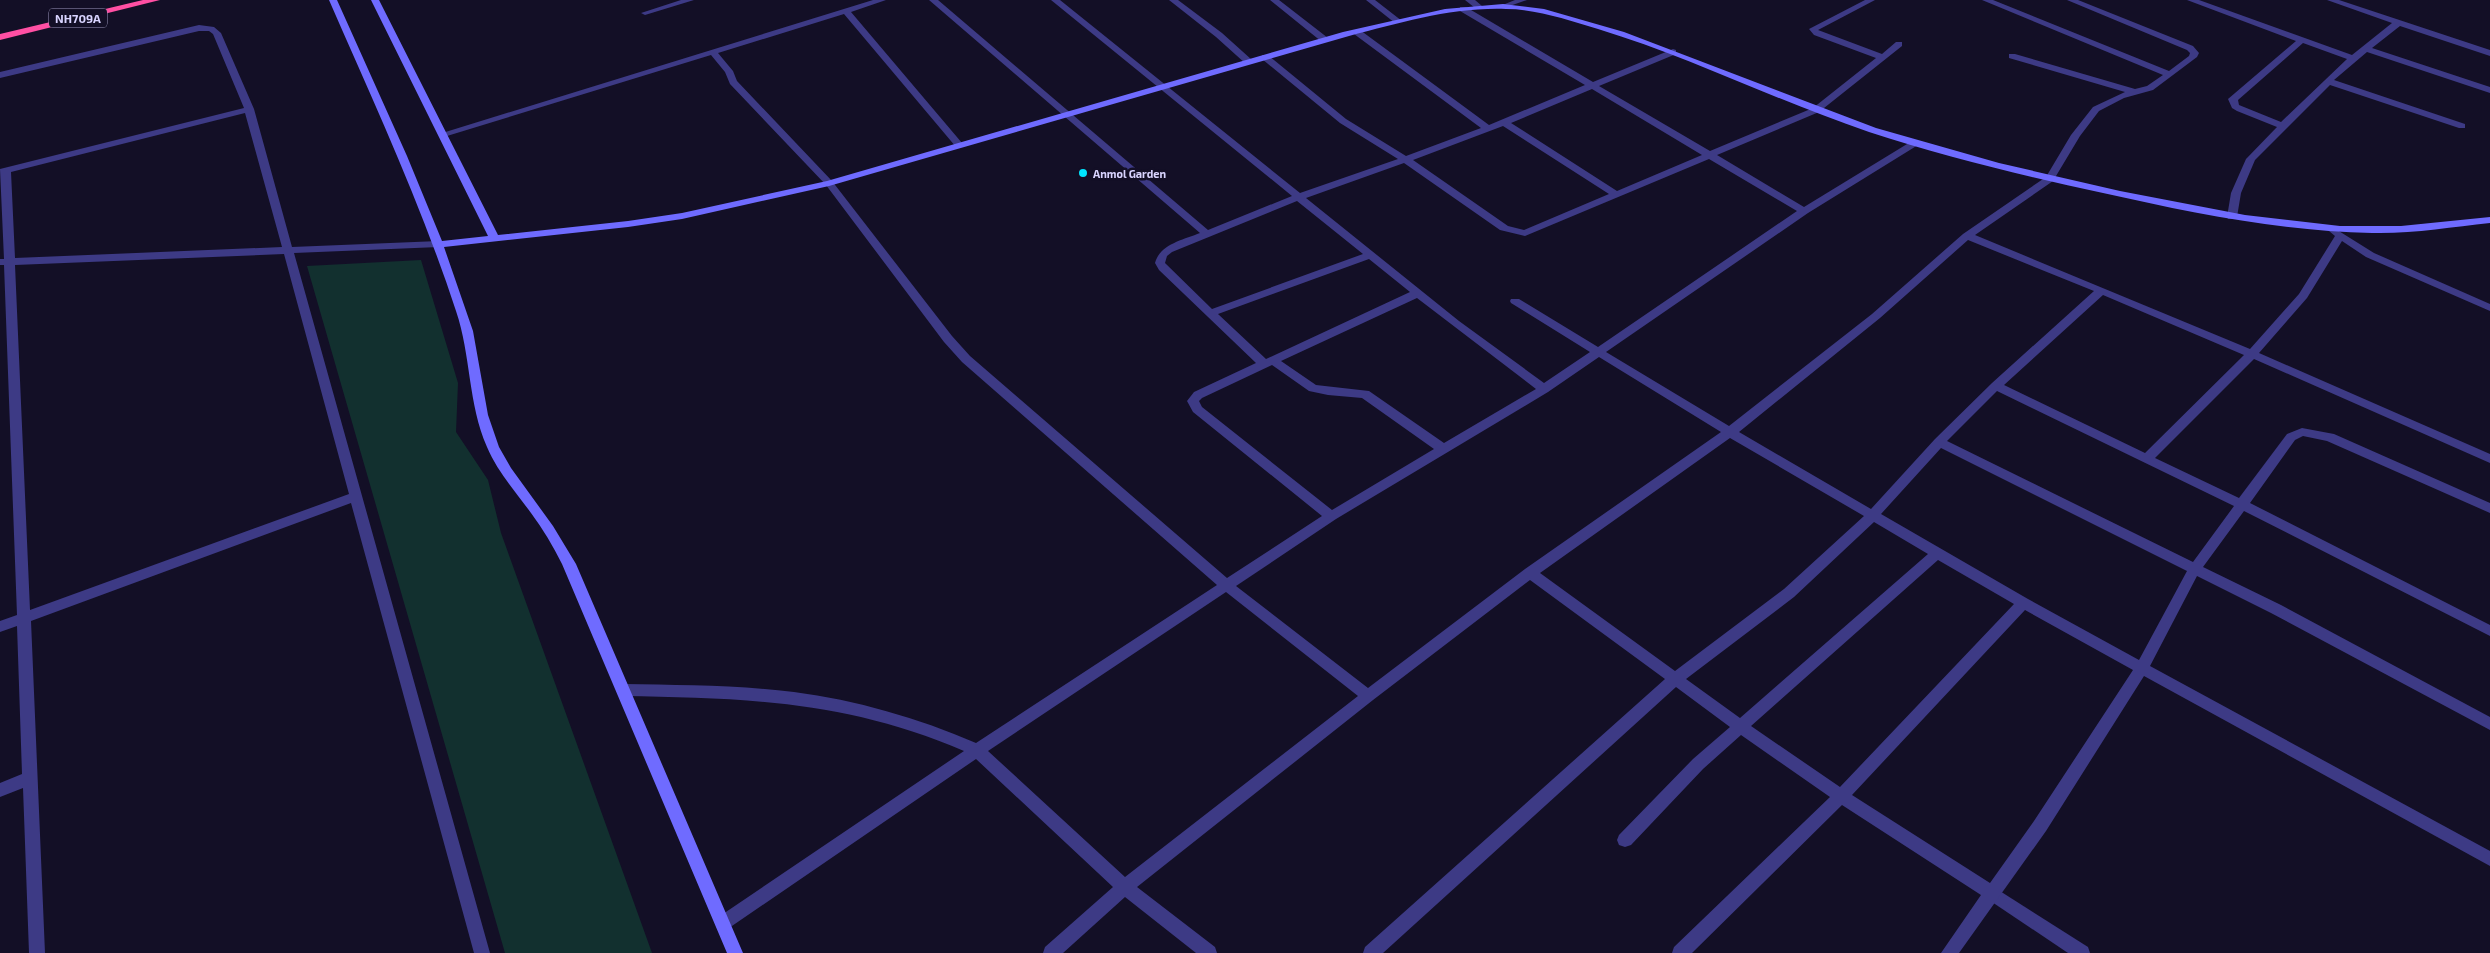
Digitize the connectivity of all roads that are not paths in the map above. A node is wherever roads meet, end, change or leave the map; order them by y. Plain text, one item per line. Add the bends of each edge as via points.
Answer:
1 (115, 0) edge
2 (155, 0) edge
3 (333, 0) edge
4 (375, 0) edge
5 (690, 0) edge
6 (882, 0) edge
7 (933, 0) edge
8 (1056, 0) edge
9 (1173, 0) edge
10 (1274, 0) edge
11 (1370, 0) edge
12 (1469, 0) edge
13 (1523, 0) edge
14 (1871, 0) edge
15 (2072, 0) edge
16 (2191, 0) edge
17 (2331, 0) edge
18 (1990, 1) edge
19 (1478, 6) junction
20 (1504, 6) junction
21 (1463, 9) junction
22 (846, 11) junction
23 (644, 14) dead end
24 (1398, 21) junction
25 (2398, 23) junction
26 (0, 27) edge
27 (1357, 32) junction
28 (0, 37) edge
29 (1325, 40) junction
30 (2302, 40) junction
31 (1899, 44) dead end
32 (2367, 49) junction
33 (712, 52) junction
34 (1673, 52) junction
35 (2490, 53) edge
36 (2012, 56) dead end
37 (1265, 57) junction
38 (1883, 57) junction
39 (2353, 58) junction
40 (1249, 62) junction
41 (0, 75) edge
42 (2170, 75) junction
43 (2328, 81) junction
44 (1162, 87) junction
45 (1593, 87) junction
46 (2490, 90) edge
47 (2136, 93) junction
48 (248, 109) junction
49 (1816, 110) junction
50 (1068, 114) junction
51 (1503, 122) junction
52 (2282, 126) junction
53 (2462, 126) dead end
54 (1488, 129) junction
55 (444, 134) junction
56 (1915, 143) junction
57 (960, 145) junction
58 (1711, 156) junction
59 (1405, 159) junction
60 (3, 171) edge
61 (2050, 178) junction
62 (829, 182) junction
63 (1617, 195) junction
64 (1298, 197) junction
65 (1804, 211) junction
66 (2232, 217) junction
67 (2490, 220) edge
68 (2336, 232) junction
69 (1207, 234) junction
70 (1968, 236) junction
71 (494, 237) junction
72 (439, 244) junction
73 (288, 251) junction
74 (1370, 255) junction
75 (3, 262) edge
76 (2100, 291) junction
77 (1418, 293) junction
78 (2490, 299) edge
79 (2469, 300) junction
80 (1515, 301) dead end
81 (2490, 308) edge
82 (1211, 314) junction
83 (1599, 352) junction
84 (2252, 354) junction
85 (1269, 362) junction
86 (1996, 386) junction
87 (1544, 389) junction
88 (1730, 432) junction
89 (1939, 442) junction
90 (1442, 448) junction
91 (2147, 459) junction
92 (2490, 459) edge
93 (356, 496) junction
94 (2242, 505) junction
95 (2489, 505) edge
96 (1330, 516) junction
97 (1872, 516) junction
98 (1938, 553) junction
99 (2194, 570) junction
100 (1530, 573) junction
101 (1226, 585) junction
102 (2024, 603) junction
103 (24, 618) junction
104 (0, 627) edge
105 (2490, 632) edge
106 (2142, 667) junction
107 (1676, 678) junction
108 (623, 690) junction
109 (1368, 696) junction
110 (2490, 724) edge
111 (1740, 726) junction
112 (977, 750) junction
113 (30, 778) junction
114 (0, 790) edge
115 (1841, 796) junction
116 (1625, 840) dead end
117 (2490, 859) edge
118 (1125, 887) junction
119 (1992, 893) junction
120 (723, 923) junction
121 (37, 953) edge
122 (482, 953) edge
123 (734, 953) edge
124 (1051, 953) edge
125 (1209, 953) edge
126 (1371, 953) edge
127 (1680, 953) edge
128 (1949, 953) edge
129 (2082, 953) edge

1 - 26 highway, NH709A
2 - 28 highway, NH709A
3 - 72 street
4 - 55 street
5 - 23 street
6 - 22 street
7 - 50 street
8 - 44 street
9 - 40 street via 1219,34
10 - 29 street
11 - 24 street
12 - 19 street
13 - 20 street
14 - 38 street via 1813,29
15 - 42 street via 2190,48 2195,53 2193,57
16 - 30 street
17 - 25 street
18 - 42 street
19 - 20 street
19 - 21 street
20 - 34 street via 1535,9 1622,33
21 - 24 street
21 - 45 street
22 - 33 street
22 - 57 street
24 - 27 street
25 - 32 street
25 - 35 street
27 - 29 street
27 - 54 street
29 - 37 street
30 - 39 street
30 - 52 street via 2233,99 2240,109
31 - 38 street
32 - 39 street
32 - 46 street
33 - 55 street
33 - 62 street via 729,71 733,82
34 - 45 street
34 - 49 street
36 - 47 street
37 - 40 street
37 - 59 street via 1343,121
38 - 49 street
39 - 43 street
40 - 44 street
41 - 48 street via 206,28 217,33
42 - 47 street
43 - 52 street
43 - 53 street
44 - 50 street
44 - 64 street
45 - 51 street
45 - 58 street
47 - 61 street via 2096,109
48 - 60 street
48 - 73 street
49 - 56 street
49 - 58 street
50 - 57 street
50 - 69 street
51 - 54 street
51 - 63 street
52 - 66 street via 2250,159 2236,193
54 - 59 street
55 - 71 street
56 - 61 street
56 - 65 street
57 - 62 street
58 - 63 street
58 - 65 street
59 - 63 street via 1504,228 1517,233 1532,231
59 - 64 street
60 - 75 street
61 - 66 street
61 - 70 street
62 - 71 street via 682,216
62 - 101 street via 966,359
64 - 69 street
64 - 74 street
65 - 83 street
66 - 68 street
67 - 68 street via 2400,230
68 - 79 street via 2370,255
68 - 84 street via 2302,296
69 - 82 street via 1168,250 1162,255 1160,264
70 - 76 street
70 - 88 street via 1876,316
71 - 72 street
72 - 73 street
72 - 108 street via 464,316 475,360 479,404 494,449 510,477 555,537
73 - 75 street
73 - 93 street
74 - 77 street
74 - 82 street
75 - 103 street
76 - 84 street
76 - 86 street
77 - 85 street
77 - 87 street
78 - 79 street
79 - 81 street
80 - 83 street
82 - 85 street
83 - 87 street
83 - 88 street
84 - 91 street
84 - 92 street
85 - 90 street via 1313,388 1366,394
85 - 96 street via 1198,395 1194,398 1194,405
86 - 89 street
86 - 91 street
87 - 90 street
88 - 97 street
88 - 100 street
89 - 97 street
89 - 99 street
90 - 96 street
91 - 94 street
93 - 103 street
93 - 122 street
94 - 95 street via 2291,437 2302,432 2319,433 2339,440
94 - 99 street
94 - 105 street
96 - 101 street
97 - 98 street
97 - 107 street via 1789,593
98 - 102 street
98 - 111 street
99 - 106 street
99 - 110 street via 2334,639
100 - 107 street
100 - 109 street
101 - 109 street
101 - 112 street
102 - 106 street
102 - 115 street
103 - 104 street
103 - 113 street
106 - 117 street
106 - 119 street via 2040,826
107 - 111 street
107 - 126 street
108 - 112 street via 737,693 810,701 910,723
108 - 120 street
109 - 118 street
111 - 115 street
111 - 116 street via 1698,764
112 - 118 street
112 - 120 street
113 - 114 street
113 - 121 street
115 - 119 street
115 - 127 street
118 - 124 street
118 - 125 street
119 - 128 street
119 - 129 street
120 - 123 street

